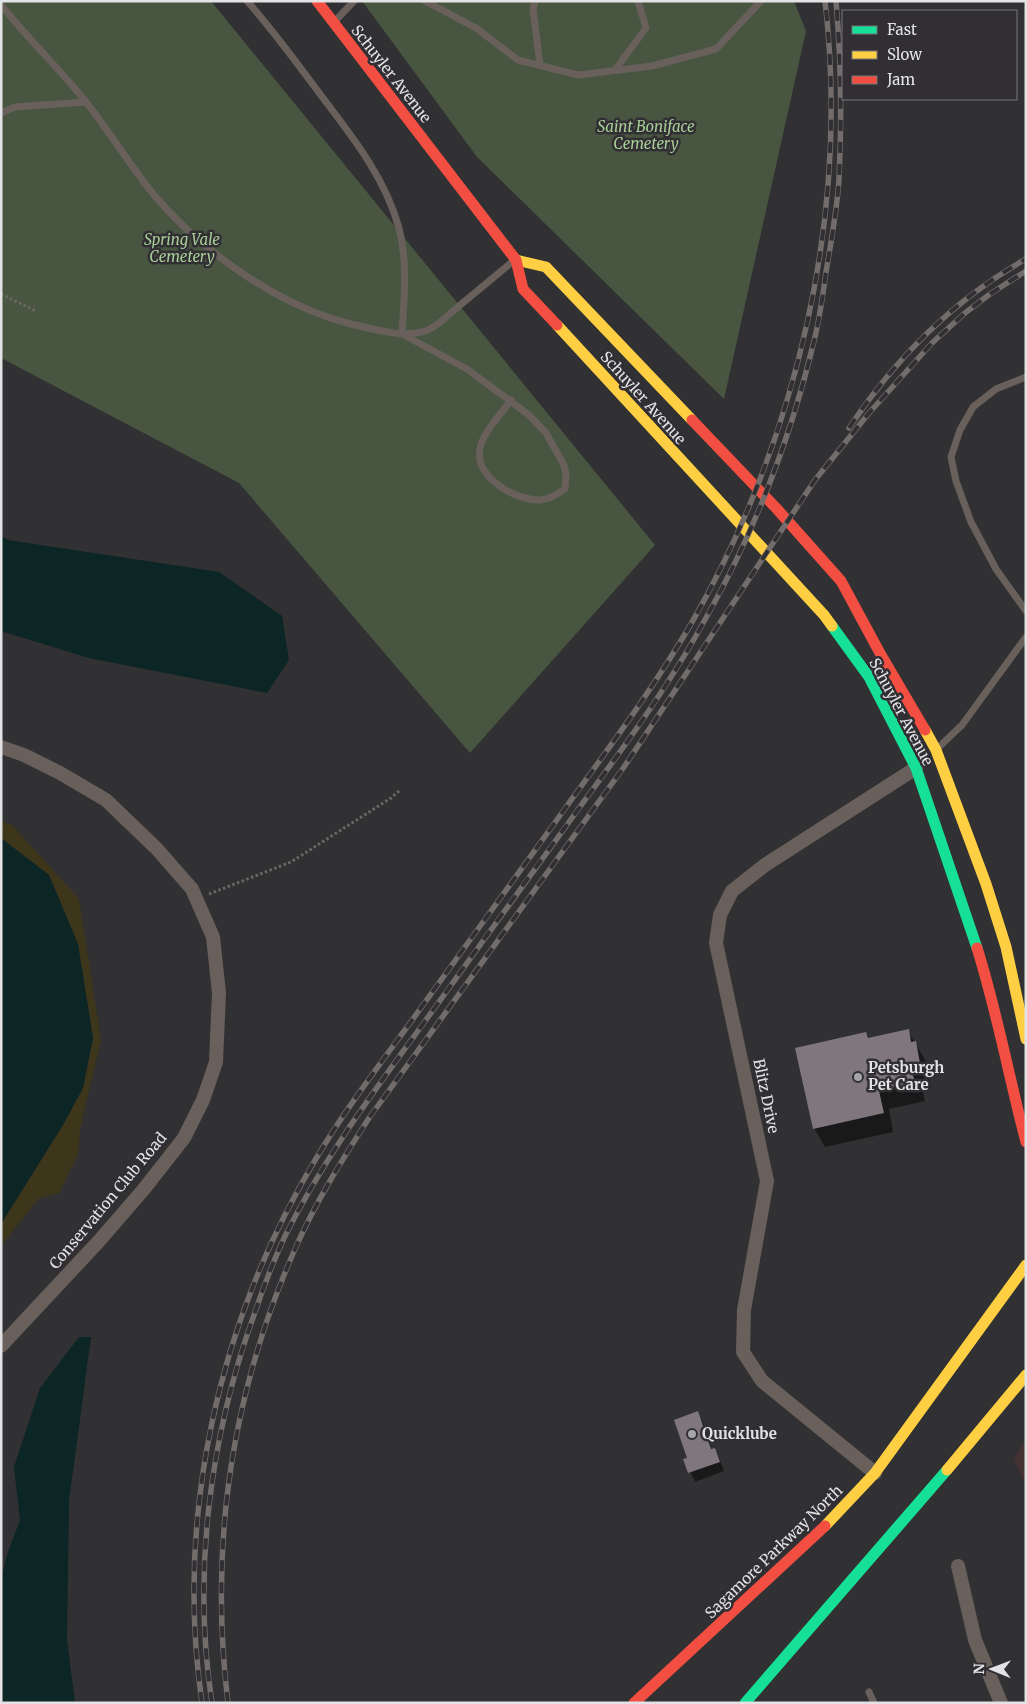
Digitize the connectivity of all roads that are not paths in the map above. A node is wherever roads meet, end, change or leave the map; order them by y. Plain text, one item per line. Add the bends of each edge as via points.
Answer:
1 (247, 1) edge
2 (316, 1) edge
3 (354, 1) edge
4 (425, 1) edge
5 (535, 1) edge
6 (638, 1) edge
7 (762, 1) edge
8 (1, 5) edge
9 (333, 23) junction
10 (540, 65) junction
11 (615, 70) junction
12 (86, 102) junction
13 (1, 113) edge
14 (516, 260) junction
15 (402, 334) junction
16 (1026, 377) edge
17 (511, 400) junction
18 (1026, 611) edge
19 (1026, 638) edge
20 (1, 747) edge
21 (933, 753) junction
22 (919, 765) junction
23 (1026, 1039) edge
24 (1026, 1142) edge
25 (1026, 1265) edge
26 (1, 1346) edge
27 (1024, 1380) edge
28 (875, 1473) junction
29 (958, 1566) dead end
30 (869, 1692) dead end
31 (634, 1703) edge
32 (745, 1703) edge
33 (874, 1703) edge
34 (1001, 1703) edge

1 - 15 lane via 364,153 384,190 399,227 403,253
2 - 9 highway, Schuyler Avenue
3 - 9 lane
4 - 10 lane via 476,28 518,60
5 - 10 lane via 533,9
6 - 11 lane via 646,28
7 - 11 lane via 716,49 652,66
8 - 12 lane
9 - 14 highway, Schuyler Avenue
10 - 11 lane via 578,75
12 - 13 lane via 15,107
12 - 15 lane via 154,196 203,244 247,276 304,307 334,320
14 - 15 lane via 441,321 424,332
14 - 21 highway, Schuyler Avenue via 546,267 841,580
14 - 22 highway, Schuyler Avenue via 524,289 824,615 869,677
15 - 17 lane via 467,369
16 - 18 lane via 996,389 973,407 960,430 951,457 971,522 996,568
17 - 17 lane via 546,433 564,464 564,489 554,497 541,500 514,494 489,477 479,460 484,438
19 - 21 lane via 962,725
20 - 26 street, Conservation Club Road via 60,773 106,800 157,849 192,889 213,937 219,993 216,1062 203,1100 184,1138 99,1241
21 - 23 highway, Schuyler Avenue via 986,884 1006,947
22 - 24 highway, Schuyler Avenue via 988,982
22 - 28 street, Blitz Drive via 765,865 732,892 720,915 716,943 767,1181 744,1310 743,1352 762,1381
25 - 28 highway, Sagamore Parkway North
27 - 32 highway
28 - 31 highway, Sagamore Parkway North via 823,1529
29 - 34 street via 975,1640
30 - 33 lane

